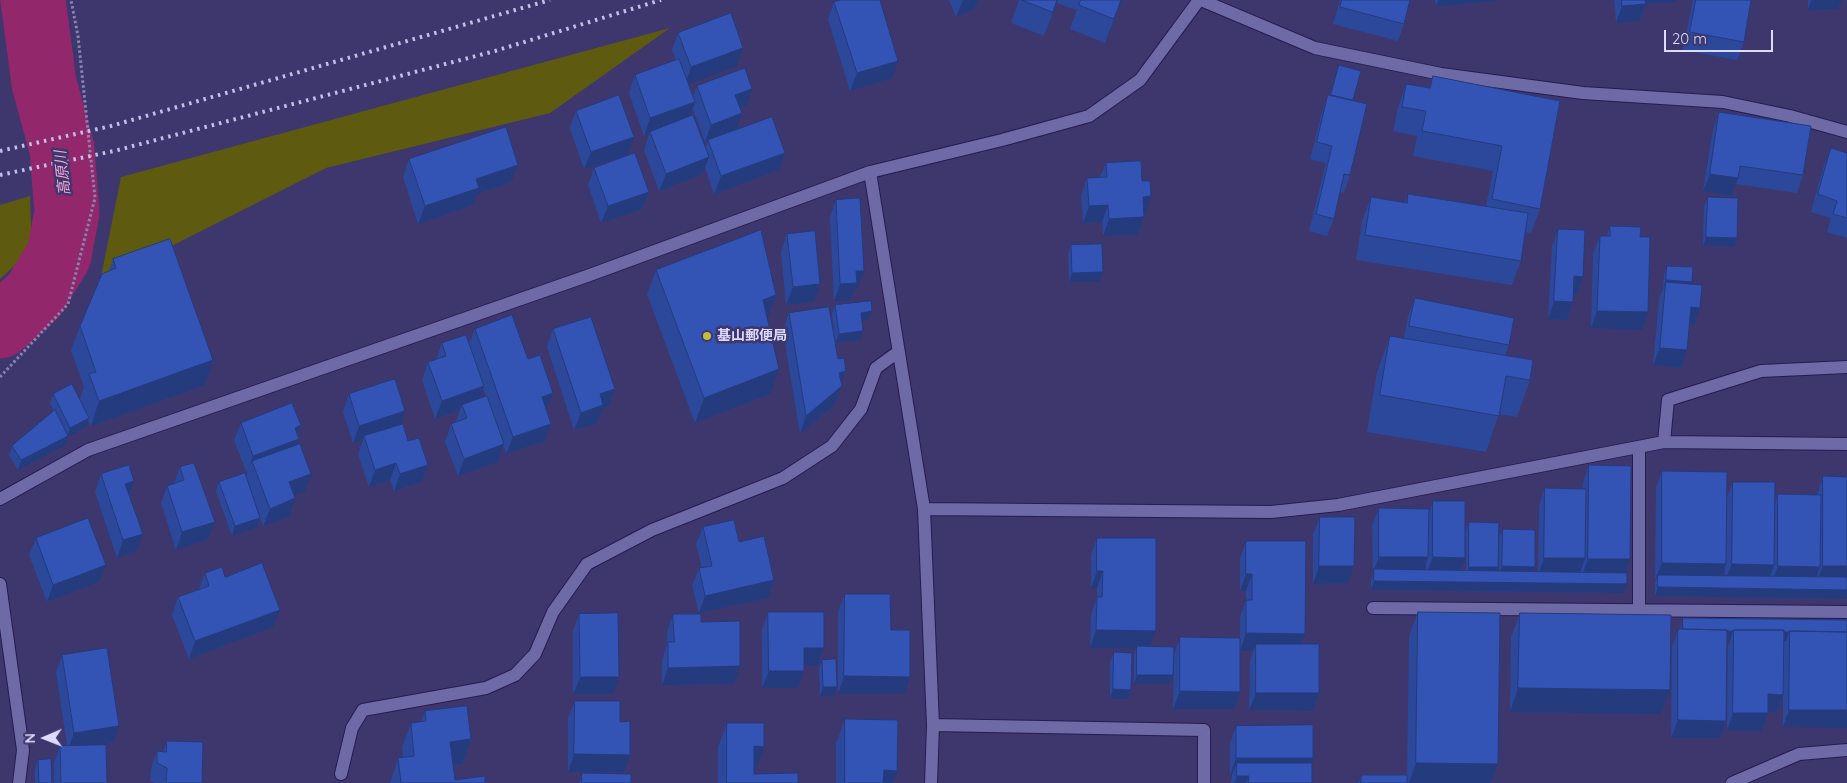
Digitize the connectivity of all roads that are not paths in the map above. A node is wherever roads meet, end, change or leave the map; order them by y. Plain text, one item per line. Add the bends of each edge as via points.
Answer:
1 (1200, 0) edge
2 (1847, 132) edge
3 (870, 172) junction
4 (898, 352) junction
5 (1847, 367) edge
6 (1664, 442) junction
7 (1847, 444) edge
8 (1639, 448) junction
9 (0, 499) edge
10 (924, 509) junction
11 (0, 584) edge
12 (1372, 608) dead end
13 (1640, 610) junction
14 (1847, 612) edge
15 (933, 725) junction
16 (1847, 750) edge
17 (341, 774) dead end
18 (19, 783) edge
19 (931, 783) edge
20 (1204, 783) edge
21 (1732, 783) edge

1 - 2 street via 1315,48 1441,74 1583,93 1723,102
1 - 3 street via 1140,80 1089,116
3 - 4 street
3 - 9 street via 587,276 88,450
4 - 10 street
4 - 17 street via 876,368 861,409 832,446 783,478 652,530 587,564 553,612 535,654 515,675 486,688 363,710 352,728
5 - 6 street via 1762,371 1668,400
6 - 7 street
6 - 8 street
8 - 10 street via 1338,505 1271,512
8 - 13 street
10 - 15 street
11 - 18 street via 22,750
12 - 13 street
13 - 14 street
15 - 19 street
15 - 20 street via 1204,730
16 - 21 street via 1799,754

